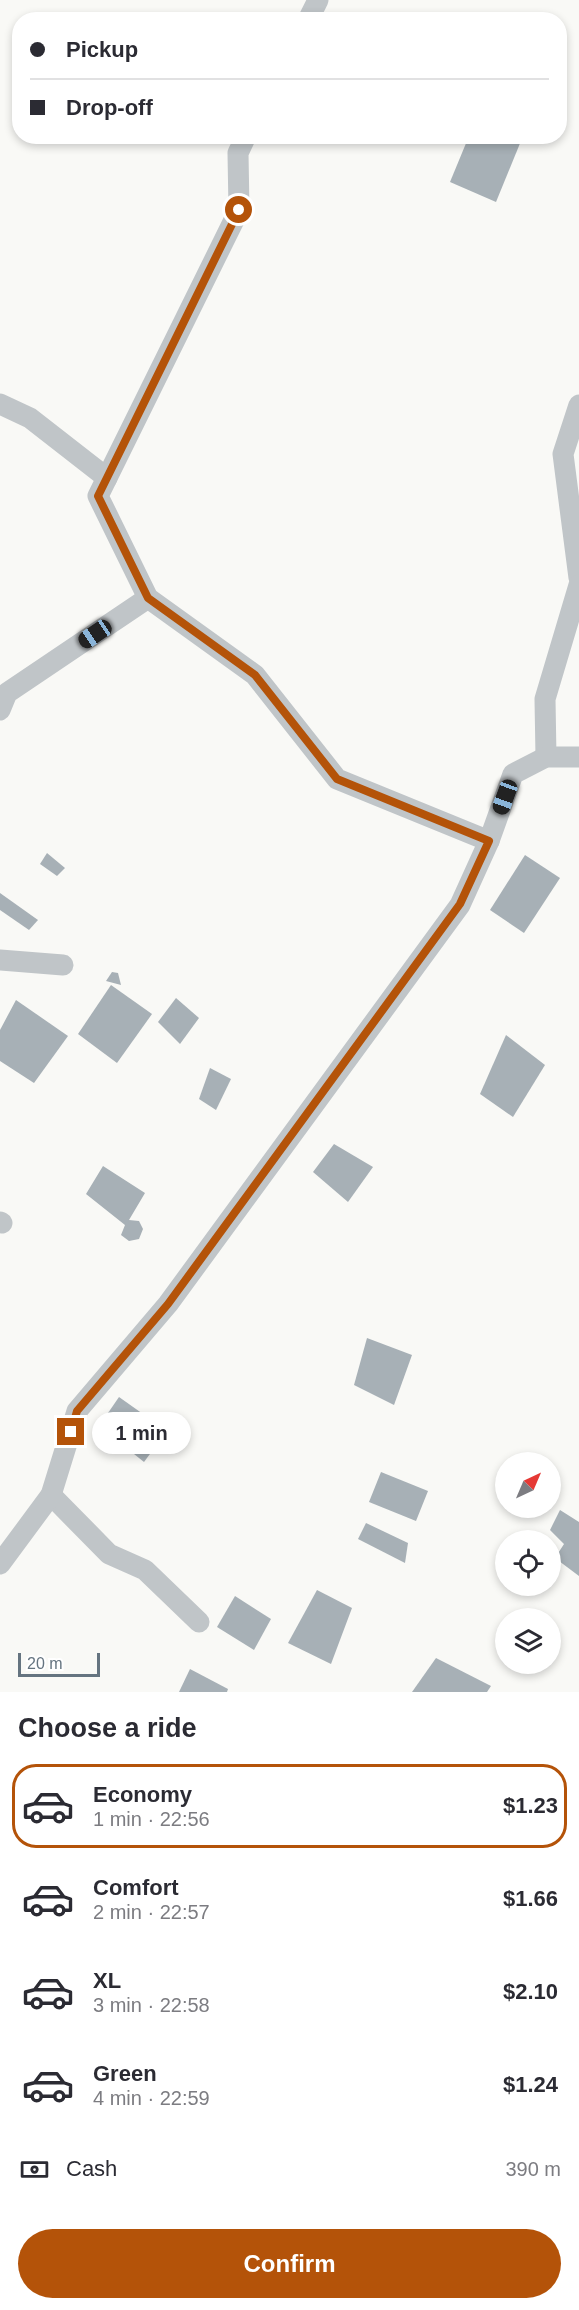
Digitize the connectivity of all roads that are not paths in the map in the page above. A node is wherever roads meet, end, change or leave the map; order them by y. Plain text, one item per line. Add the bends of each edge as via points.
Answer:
1 (242, 144) edge
2 (0, 404) edge
3 (579, 405) edge
4 (107, 478) junction
5 (579, 578) edge
6 (579, 585) edge
7 (148, 598) junction
8 (0, 710) edge
9 (546, 757) junction
10 (579, 757) edge
11 (489, 841) junction
12 (0, 960) edge
13 (63, 965) dead end
14 (51, 1495) junction
15 (0, 1564) edge
16 (199, 1622) dead end

1 - 4 street via 238,153 239,210
2 - 4 street via 30,418
3 - 5 street via 563,454
4 - 7 street via 98,496
6 - 9 street via 545,699
7 - 8 street via 7,693
7 - 11 street via 255,675 337,779
9 - 10 street
9 - 11 street via 513,774
11 - 14 street via 460,904 168,1304 77,1411
12 - 13 street
14 - 15 street
14 - 16 street via 110,1554 145,1570

